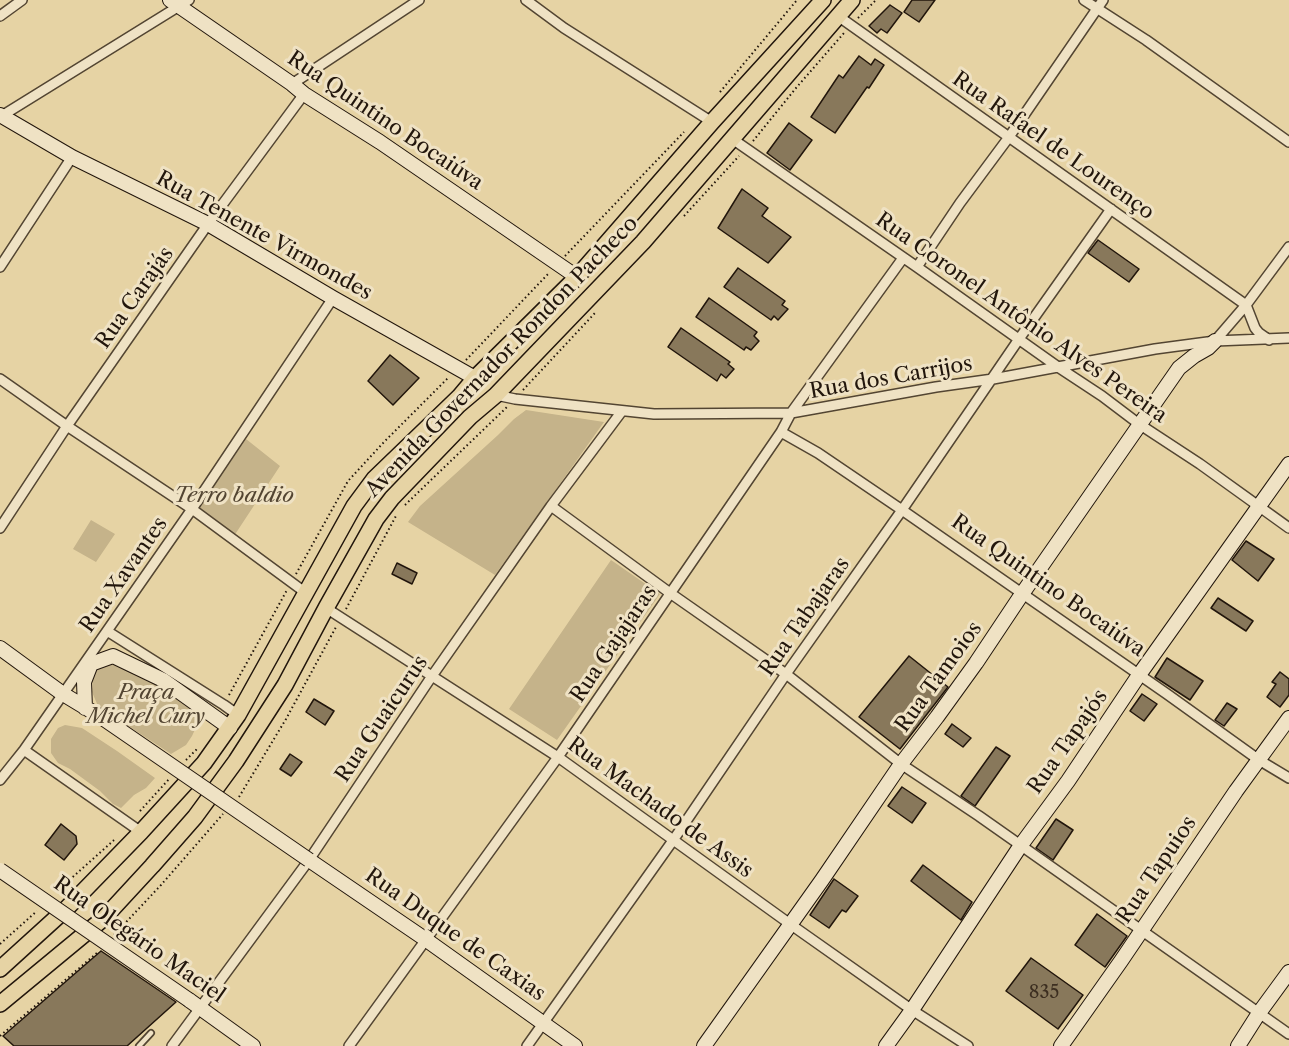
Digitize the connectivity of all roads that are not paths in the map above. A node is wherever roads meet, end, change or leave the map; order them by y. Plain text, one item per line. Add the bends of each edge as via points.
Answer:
1 (22, 0) edge
2 (419, 0) edge
3 (526, 0) edge
4 (823, 0) edge
5 (852, 0) edge
6 (1084, 0) edge
7 (179, 2) edge
8 (1100, 4) edge
9 (0, 16) edge
10 (838, 16) junction
11 (292, 84) junction
12 (304, 94) junction
13 (1, 116) edge
14 (712, 122) junction
15 (1009, 137) junction
16 (731, 138) junction
17 (1289, 142) edge
18 (72, 157) junction
19 (1112, 209) junction
20 (208, 224) junction
21 (1289, 247) edge
22 (903, 258) junction
23 (0, 267) edge
24 (917, 267) junction
25 (577, 277) junction
26 (333, 298) junction
27 (1246, 305) junction
28 (1289, 338) edge
29 (1019, 339) junction
30 (1269, 340) junction
31 (1215, 341) junction
32 (1059, 367) junction
33 (475, 378) junction
34 (0, 379) edge
35 (993, 379) junction
36 (496, 395) junction
37 (622, 411) junction
38 (791, 413) junction
39 (1139, 424) junction
40 (67, 426) junction
41 (781, 432) junction
42 (1289, 464) edge
43 (551, 506) junction
44 (1259, 506) junction
45 (192, 509) junction
46 (902, 510) junction
47 (0, 528) edge
48 (1289, 528) edge
49 (306, 593) junction
50 (670, 593) junction
51 (1022, 594) junction
52 (326, 608) junction
53 (107, 631) junction
54 (0, 648) edge
55 (786, 674) junction
56 (432, 675) junction
57 (1139, 675) junction
58 (63, 694) junction
59 (85, 708) junction
60 (1289, 718) edge
61 (234, 722) junction
62 (24, 750) junction
63 (558, 757) junction
64 (1259, 760) junction
65 (901, 764) junction
66 (1289, 778) edge
67 (0, 780) edge
68 (141, 832) junction
69 (674, 840) junction
70 (1021, 845) junction
71 (309, 860) junction
72 (0, 870) edge
73 (790, 924) junction
74 (1142, 930) junction
75 (426, 939) junction
76 (0, 969) edge
77 (1289, 972) edge
78 (194, 1003) junction
79 (0, 1004) edge
80 (912, 1010) junction
81 (1259, 1013) junction
82 (543, 1023) junction
83 (152, 1033) dead end
84 (1289, 1034) edge
85 (139, 1046) edge
86 (172, 1046) edge
87 (253, 1046) edge
88 (349, 1046) edge
89 (527, 1046) edge
90 (575, 1046) edge
91 (704, 1046) edge
92 (886, 1046) edge
93 (968, 1046) edge
94 (1061, 1046) edge
95 (1238, 1046) edge

1 - 9 street
2 - 11 street
3 - 14 street
4 - 14 main road, Avenida Governador Rondon Pacheco
5 - 10 main road, Avenida Governador Rondon Pacheco
6 - 8 street
7 - 11 street, Rua Quintino Bocaiúva
7 - 13 street
8 - 15 street
8 - 17 street
10 - 15 street, Rua Rafael de Lourenço
10 - 16 main road, Avenida Governador Rondon Pacheco
11 - 12 street, Rua Quintino Bocaiúva
12 - 20 street, Rua Carajás
12 - 25 street, Rua Quintino Bocaiúva
13 - 18 street, Rua Tenente Virmondes
14 - 25 main road, Avenida Governador Rondon Pacheco
15 - 19 street, Rua Rafael de Lourenço
15 - 24 street
16 - 22 street, Rua Coronel Antônio Alves Pereira
16 - 36 main road, Avenida Governador Rondon Pacheco via 643,242
18 - 20 street, Rua Tenente Virmondes
18 - 23 street
19 - 27 street, Rua Rafael de Lourenço
19 - 29 street, Rua Tabajaras
20 - 26 street, Rua Tenente Virmondes
20 - 40 street, Rua Carajás
21 - 27 street
22 - 24 street, Rua Coronel Antônio Alves Pereira
22 - 38 street, Rua Gajajaras
24 - 29 street, Rua Coronel Antônio Alves Pereira
25 - 33 main road, Avenida Governador Rondon Pacheco
26 - 33 street, Rua Tenente Virmondes
26 - 45 street, Rua Xavantes
27 - 30 street via 1255,328
27 - 31 street
28 - 30 street, Rua dos Carrijos
29 - 32 street, Rua Coronel Antônio Alves Pereira
29 - 35 street, Rua Tabajaras
30 - 31 street, Rua dos Carrijos
31 - 32 street, Rua dos Carrijos
31 - 39 street, Rua Tamoios via 1179,368
32 - 35 street, Rua dos Carrijos
32 - 39 street, Rua Coronel Antônio Alves Pereira
33 - 49 main road, Avenida Governador Rondon Pacheco via 368,486
34 - 40 street
35 - 38 street, Rua dos Carrijos
35 - 46 street, Rua Tabajaras
36 - 37 street, Rua dos Carrijos
36 - 52 main road, Avenida Governador Rondon Pacheco via 386,505
37 - 38 street, Rua dos Carrijos
37 - 43 street, Rua Guaicurus
38 - 41 street, Rua Gajajaras
39 - 44 street, Rua Coronel Antônio Alves Pereira
39 - 51 street, Rua Tamoios
40 - 45 street
40 - 47 street, Rua Carajás
41 - 46 street, Rua Quintino Bocaiúva
41 - 50 street, Rua Gajajaras
42 - 44 street, Rua Tapajós
43 - 50 street
43 - 56 street, Rua Guaicurus
44 - 48 street, Rua Coronel Antônio Alves Pereira
44 - 57 street, Rua Tapajós
45 - 49 street
45 - 53 street, Rua Xavantes
46 - 51 street, Rua Quintino Bocaiúva
46 - 55 street, Rua Tabajaras
49 - 61 main road, Avenida Governador Rondon Pacheco
50 - 55 street
50 - 63 street, Rua Gajajaras
51 - 57 street, Rua Quintino Bocaiúva
51 - 65 street, Rua Tamoios
52 - 56 street, Rua Machado de Assis
52 - 79 main road, Avenida Governador Rondon Pacheco via 285,685 195,817 104,918
53 - 58 street, Rua Xavantes
53 - 61 street via 224,705
54 - 58 street
55 - 65 street
55 - 69 street, Rua Tabajaras
56 - 63 street, Rua Machado de Assis
56 - 71 street, Rua Guaicurus
57 - 64 street, Rua Quintino Bocaiúva
57 - 70 street, Rua Tapajós
58 - 59 street, Rua Duque de Caxias
58 - 62 street, Rua Xavantes
59 - 61 street via 84,682 92,664 113,656
59 - 71 street, Rua Duque de Caxias, bridge
60 - 64 street, Rua Tapuios
61 - 68 main road, Avenida Governador Rondon Pacheco via 204,764
62 - 67 street, Rua Xavantes
62 - 68 street
63 - 69 street, Rua Machado de Assis
63 - 75 street, Rua Gajajaras
64 - 66 street, Rua Quintino Bocaiúva
64 - 74 street, Rua Tapuios
65 - 70 street
65 - 73 street, Rua Tamoios
68 - 76 main road, Avenida Governador Rondon Pacheco
69 - 73 street, Rua Machado de Assis
69 - 82 street, Rua Tabajaras
70 - 74 street
70 - 80 street, Rua Tapajós
71 - 75 street, Rua Duque de Caxias
71 - 78 street, Rua Guaicurus
72 - 78 street, Rua Olegário Maciel, bridge
73 - 80 street, Rua Machado de Assis
73 - 91 street, Rua Tamoios
74 - 81 street
74 - 94 street, Rua Tapuios
75 - 82 street, Rua Duque de Caxias
75 - 88 street, Rua Gajajaras
77 - 81 street
78 - 86 street, Rua Guaicurus
78 - 87 street, Rua Olegário Maciel
80 - 92 street, Rua Tapajós
80 - 93 street, Rua Machado de Assis
81 - 84 street
81 - 95 street
82 - 89 street, Rua Tabajaras
82 - 90 street, Rua Duque de Caxias
83 - 85 lane

